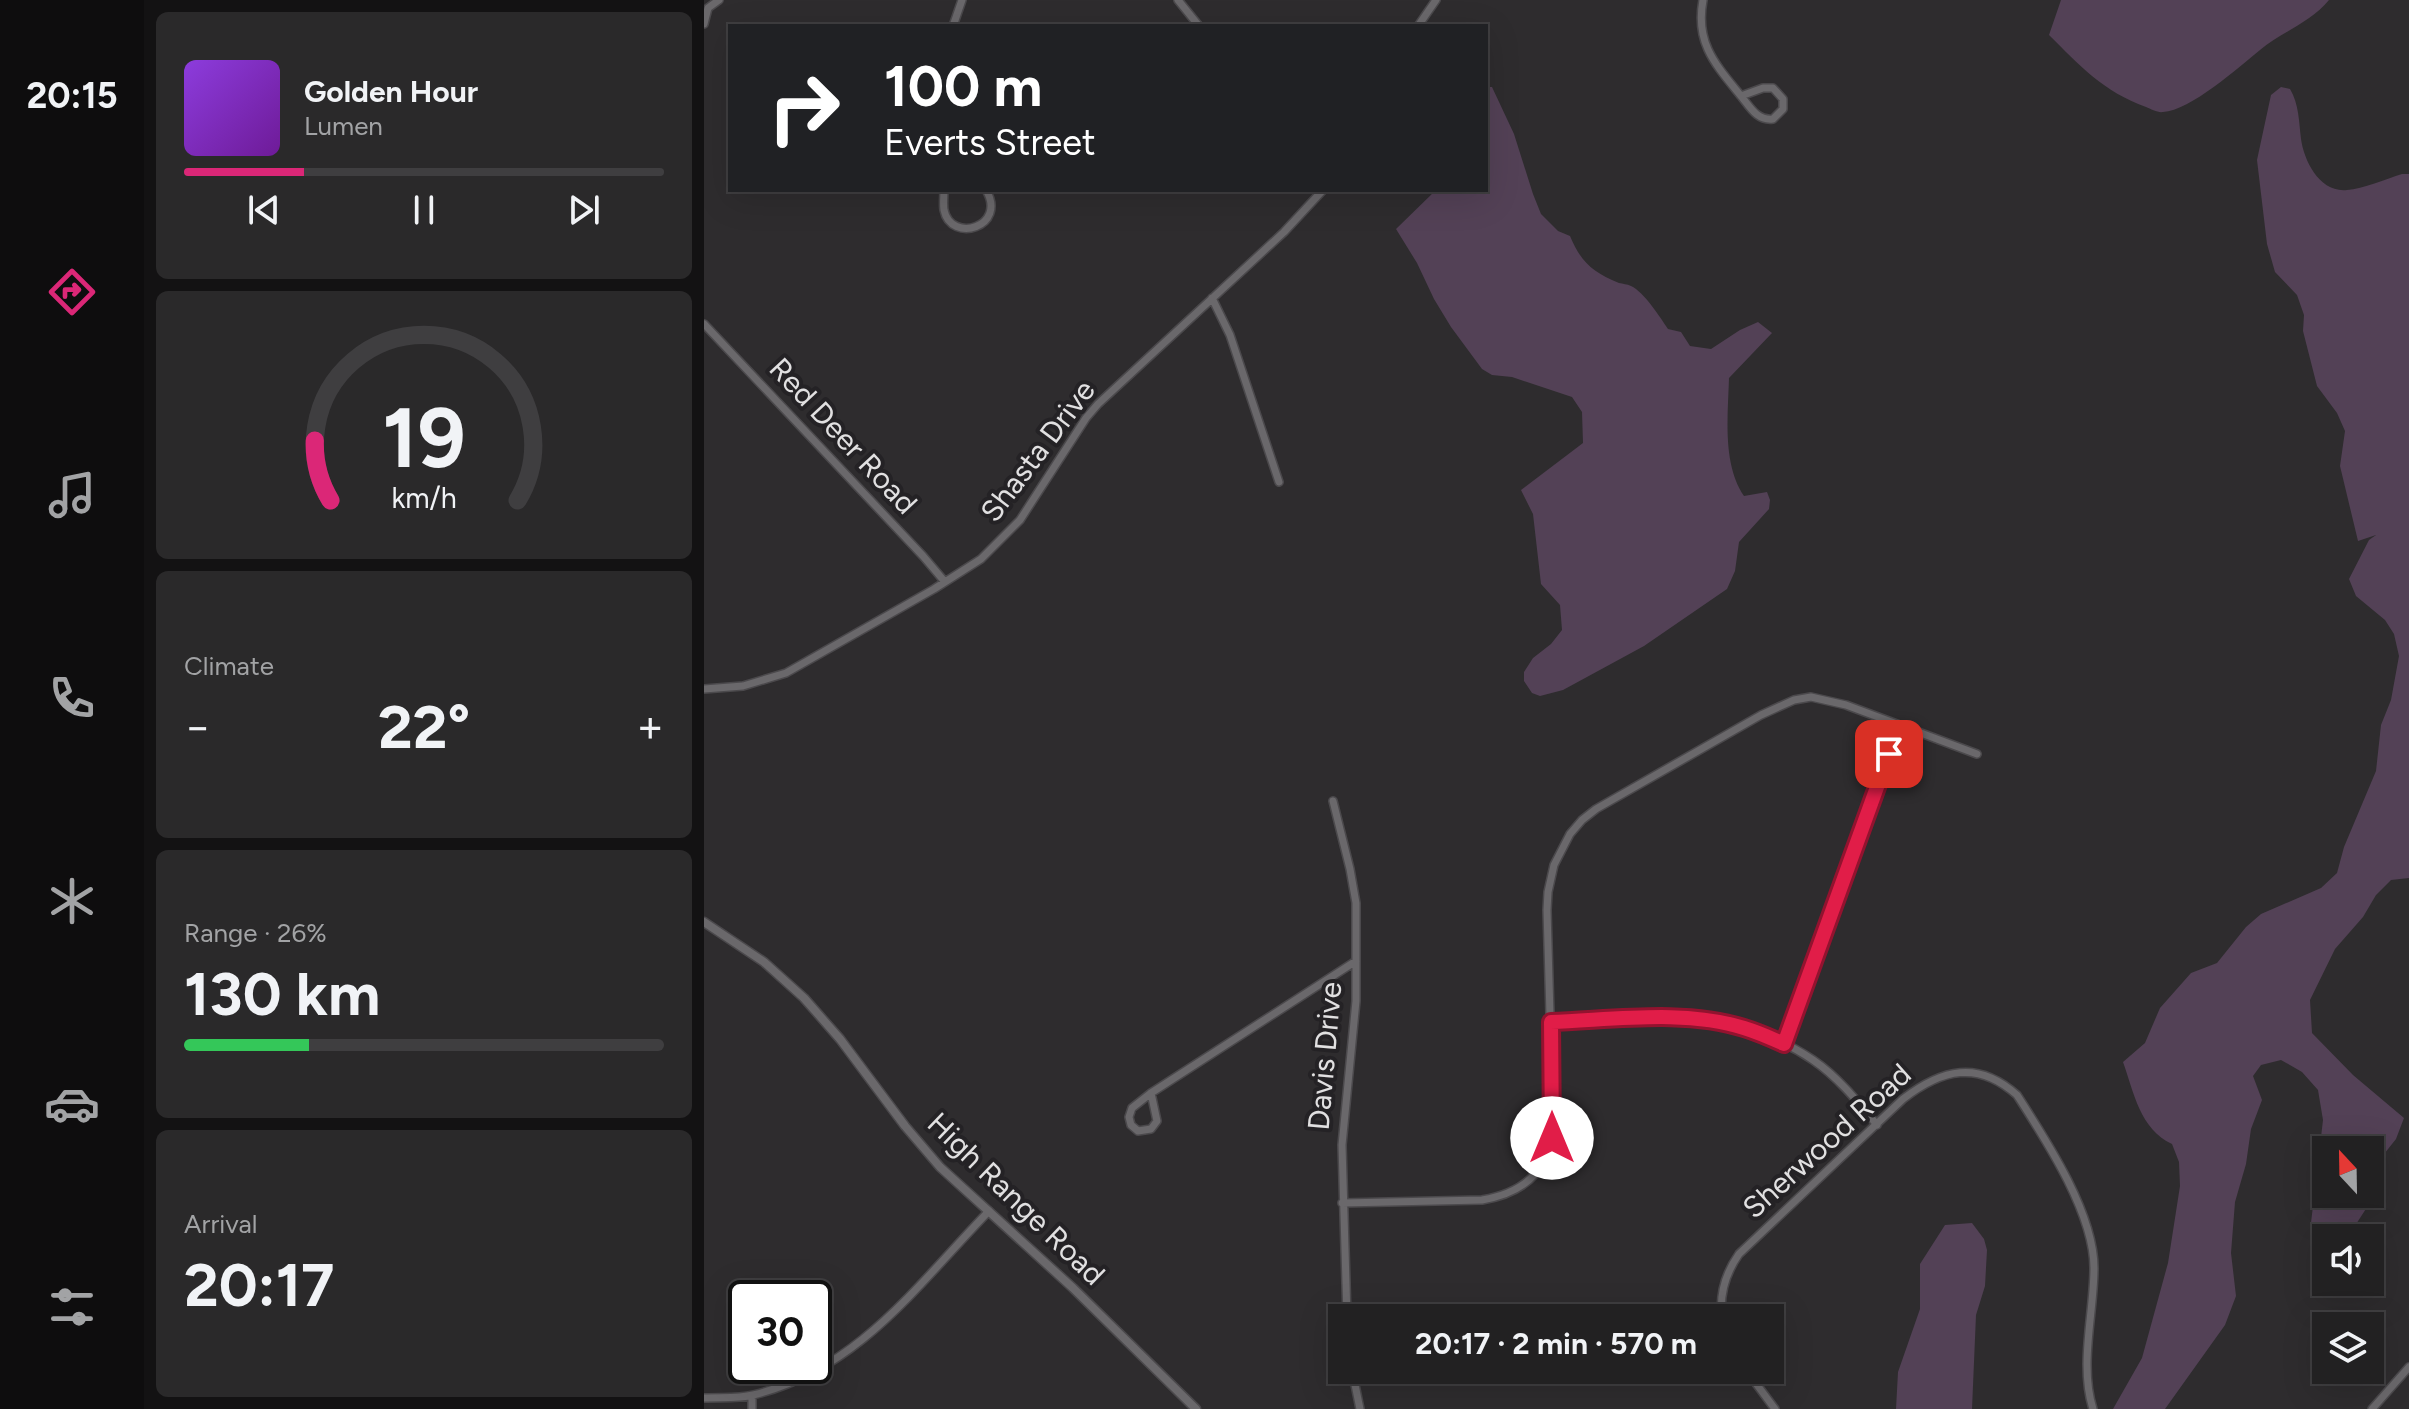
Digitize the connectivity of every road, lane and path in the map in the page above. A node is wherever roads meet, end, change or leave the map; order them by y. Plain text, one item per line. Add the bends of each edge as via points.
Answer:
1 (719, 0) edge
2 (962, 0) edge
3 (1178, 0) edge
4 (1436, 0) edge
5 (1703, 0) edge
6 (706, 8) edge
7 (704, 24) edge
8 (954, 24) edge
9 (1197, 24) edge
10 (1419, 24) edge
11 (1741, 96) junction
12 (944, 192) edge
13 (987, 192) edge
14 (1321, 192) edge
15 (1212, 298) junction
16 (704, 324) edge
17 (1279, 482) dead end
18 (945, 582) junction
19 (704, 689) edge
20 (1900, 725) junction
21 (1977, 754) dead end
22 (1333, 801) dead end
23 (704, 922) edge
24 (1356, 961) junction
25 (1551, 1022) junction
26 (1784, 1044) junction
27 (1151, 1093) junction
28 (1877, 1125) junction
29 (1342, 1203) junction
30 (989, 1211) junction
31 (1346, 1304) edge
32 (1721, 1304) edge
33 (2409, 1367) edge
34 (1355, 1384) edge
35 (1756, 1384) edge
36 (752, 1396) junction
37 (704, 1398) edge
38 (752, 1409) edge
39 (1196, 1409) edge
40 (1360, 1409) edge
41 (1775, 1409) edge
42 (2093, 1409) edge
43 (2372, 1409) edge

1 - 6 street
2 - 8 street
3 - 9 street
4 - 10 street
5 - 11 street via 1706,46
6 - 7 street
11 - 11 street via 1763,119 1777,117 1783,109 1781,94 1773,88
12 - 13 street via 949,220 970,229 989,216
14 - 15 street, Shasta Drive
15 - 17 street via 1230,335
15 - 18 street, Shasta Drive via 1098,404 1007,535
16 - 18 street, Red Deer Road
18 - 19 street, Shasta Drive via 786,673 743,686
20 - 21 street
20 - 25 street via 1829,700 1794,700 1582,820 1561,849 1548,892
20 - 26 street
22 - 24 street, Davis Drive via 1356,903
23 - 30 street, High Range Road via 764,962 804,998 922,1147
24 - 27 street
24 - 29 street, Davis Drive via 1342,1133
25 - 26 street via 1699,1019 1743,1027
25 - 29 street via 1552,1138 1533,1177 1501,1196 1482,1200
26 - 28 street via 1829,1072
27 - 27 street via 1157,1121 1151,1129 1138,1131 1131,1125 1130,1112
28 - 32 street, Sherwood Road via 1739,1254 1725,1277
28 - 42 street, Sherwood Road via 1918,1088 1951,1073 1987,1075 2017,1095 2089,1230 2094,1266 2088,1383
29 - 31 street, Davis Drive
30 - 36 street via 863,1340 810,1374
30 - 39 street, High Range Road
33 - 43 street
34 - 40 street
35 - 41 street
36 - 37 street
36 - 38 street

